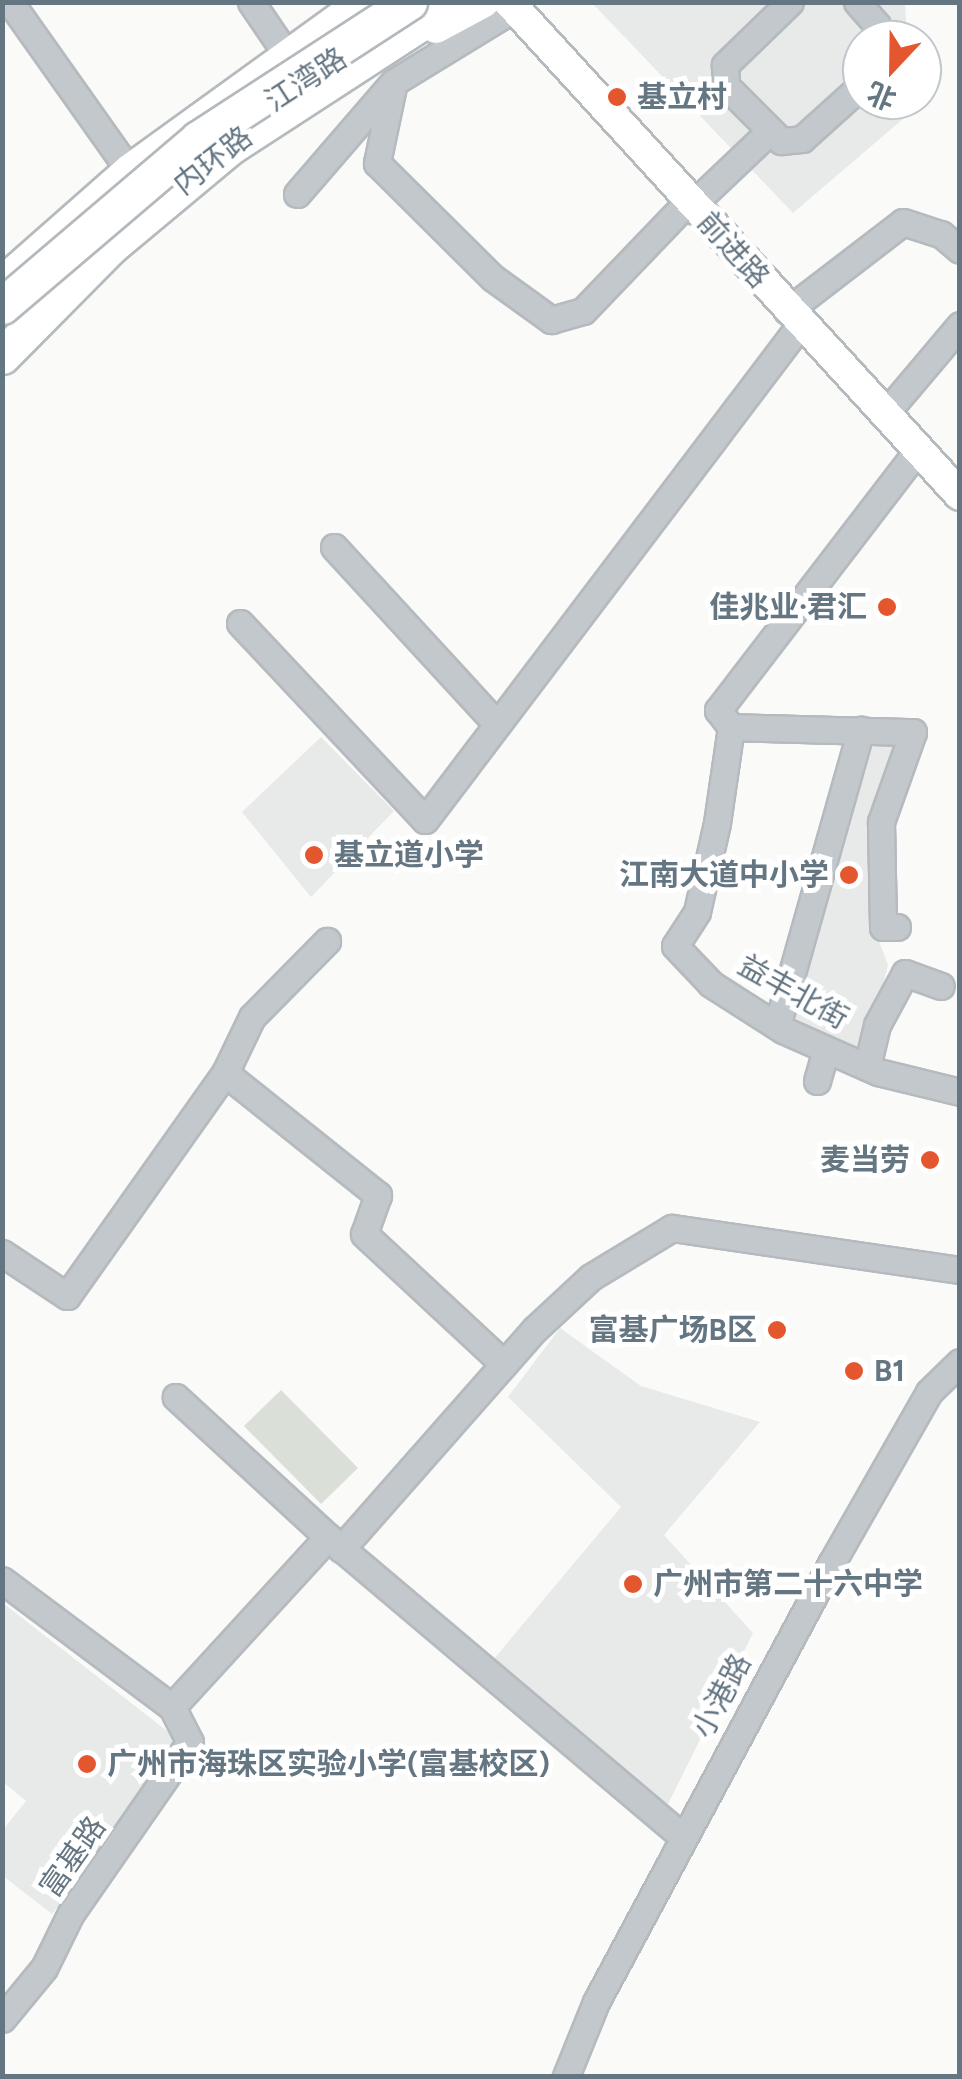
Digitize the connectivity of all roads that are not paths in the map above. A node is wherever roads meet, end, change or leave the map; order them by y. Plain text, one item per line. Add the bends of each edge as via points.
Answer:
1 (10, 2) edge
2 (251, 2) edge
3 (361, 2) edge
4 (396, 2) edge
5 (409, 2) edge
6 (434, 2) edge
7 (453, 2) edge
8 (484, 2) edge
9 (501, 2) edge
10 (509, 2) edge
11 (790, 2) edge
12 (286, 52) junction
13 (394, 82) junction
14 (280, 96) junction
15 (842, 102) edge
16 (769, 132) junction
17 (129, 170) junction
18 (297, 194) dead end
19 (684, 209) junction
20 (960, 250) edge
21 (2, 282) edge
22 (2, 306) edge
23 (44, 308) junction
24 (793, 318) junction
25 (2, 324) edge
26 (960, 325) edge
27 (2, 346) edge
28 (2, 356) edge
29 (2, 376) edge
30 (884, 415) junction
31 (917, 450) junction
32 (960, 495) edge
33 (334, 547) dead end
34 (240, 623) dead end
35 (724, 718) junction
36 (497, 724) junction
37 (862, 730) junction
38 (897, 927) dead end
39 (326, 940) dead end
40 (941, 986) dead end
41 (777, 1026) junction
42 (826, 1049) junction
43 (866, 1067) junction
44 (225, 1073) junction
45 (816, 1080) dead end
46 (960, 1092) edge
47 (2, 1254) edge
48 (960, 1270) edge
49 (960, 1362) edge
50 (504, 1364) junction
51 (176, 1398) dead end
52 (334, 1543) junction
53 (2, 1580) edge
54 (172, 1708) junction
55 (683, 1837) junction
56 (2, 2019) edge
57 (566, 2076) edge

1 - 17 street
2 - 12 street
3 - 12 main road, 江湾路
4 - 14 main road via 309,56
5 - 22 highway, 内环路, bridge via 198,140
6 - 14 main road, 江湾路
7 - 23 highway, 内环路 via 232,146
8 - 29 main road via 372,66 207,182 105,270
9 - 13 street via 500,16
10 - 19 main road, 前进路
11 - 16 street via 725,65 726,86
12 - 17 main road, 江湾路
13 - 18 street
13 - 19 street via 376,163 493,278 551,320 583,312
14 - 25 main road, 江湾路 via 156,189
15 - 16 street via 802,139 780,142
16 - 19 street
17 - 21 main road, 江湾路
19 - 24 main road, 前进路
20 - 24 street via 941,234 903,222
23 - 27 highway
23 - 28 highway, 内环路
24 - 30 main road, 前进路
24 - 36 street
26 - 30 street
30 - 31 main road, 前进路
31 - 32 main road, 前进路
31 - 35 street
33 - 36 street
34 - 36 street via 426,820
35 - 37 street
35 - 41 street, 益丰北街 via 697,912 675,946 711,984
37 - 38 street via 913,732 880,822 883,927
37 - 41 street
39 - 44 street via 252,1017
40 - 43 street via 905,973 876,1025
41 - 42 street, 益丰北街
42 - 43 street, 益丰北街
42 - 45 street
43 - 46 street, 益丰北街
44 - 47 street via 67,1296
44 - 50 street via 378,1196 364,1234
48 - 50 street via 672,1228 592,1277
49 - 55 street, 小港路 via 919,1409
50 - 52 street
51 - 52 street
52 - 54 street
52 - 55 street
53 - 54 street
54 - 56 street, 富基路 via 190,1742 177,1768
55 - 57 street, 小港路 via 596,2002

